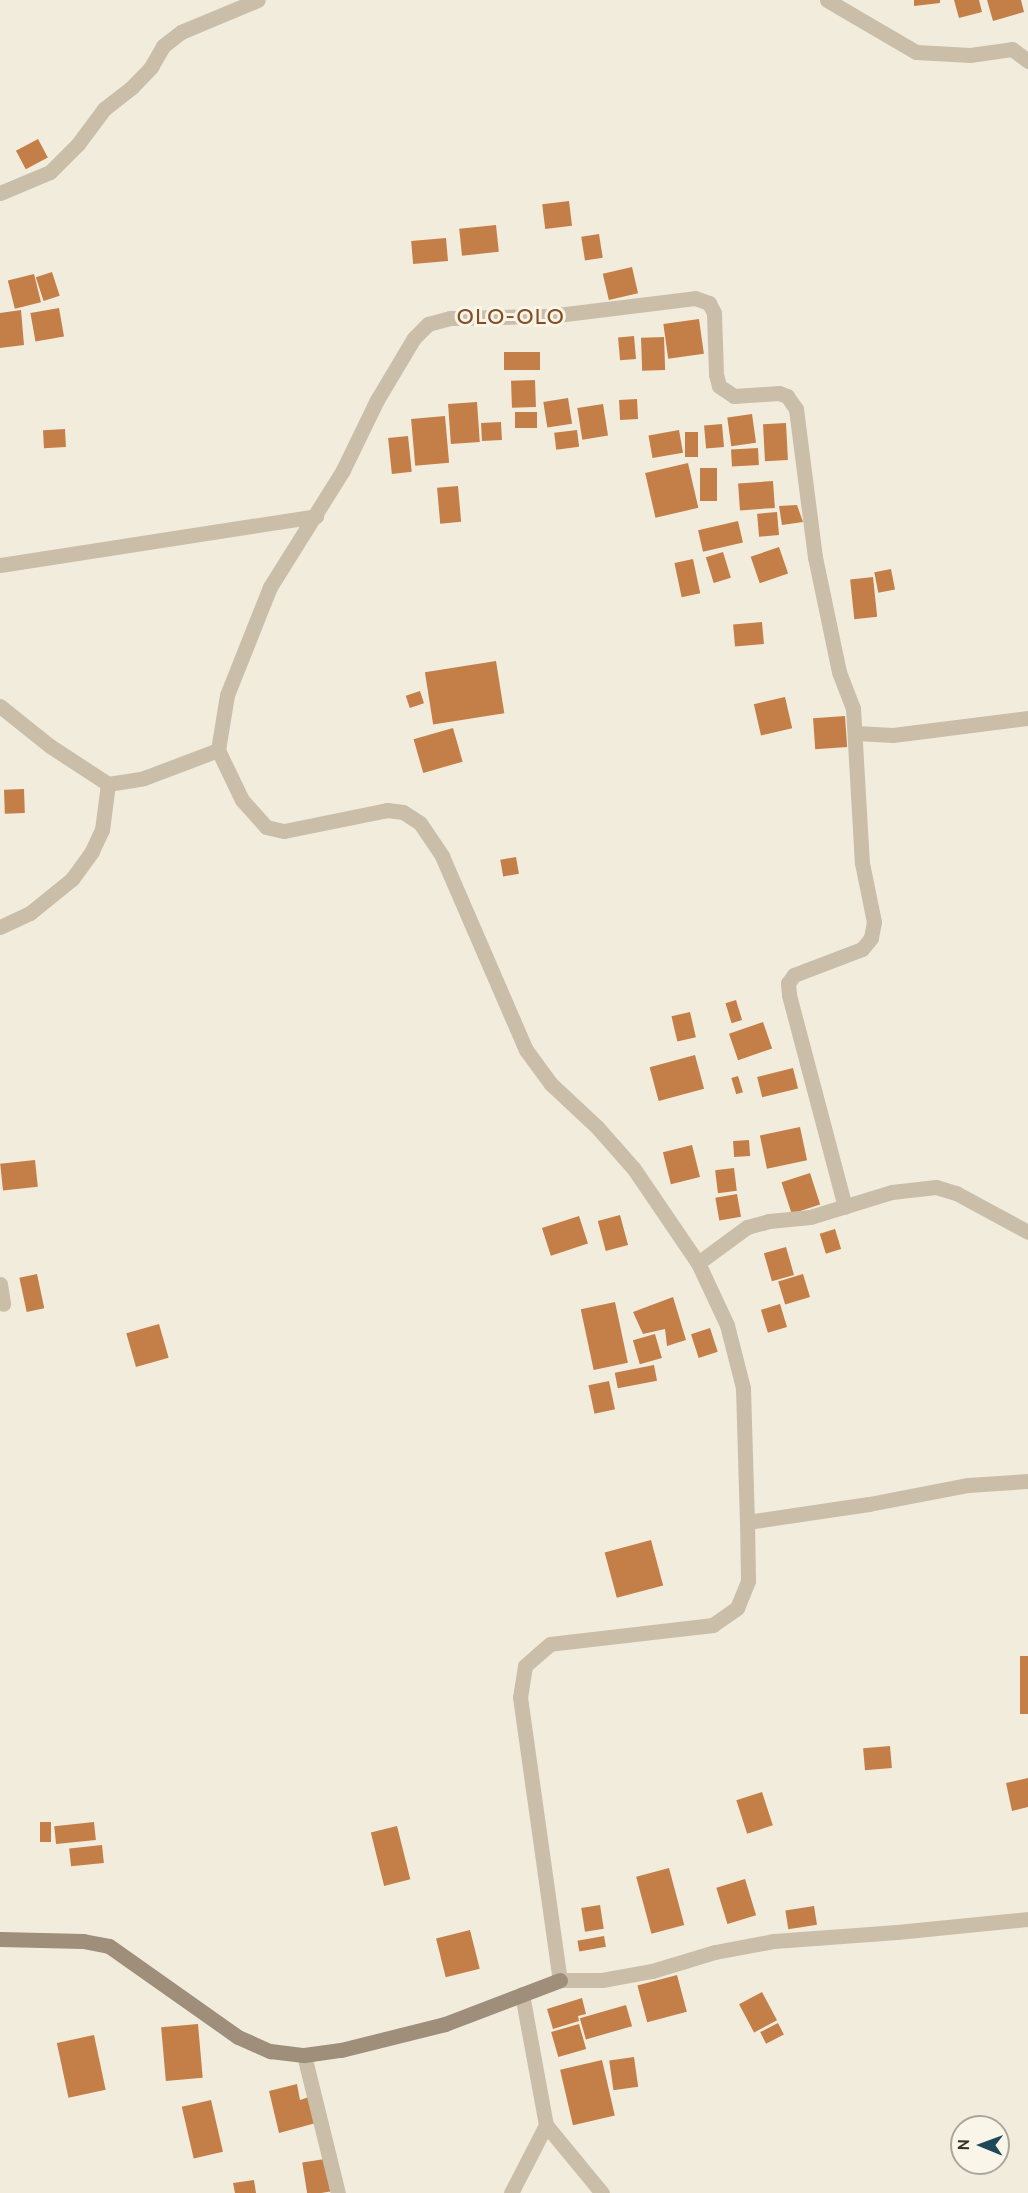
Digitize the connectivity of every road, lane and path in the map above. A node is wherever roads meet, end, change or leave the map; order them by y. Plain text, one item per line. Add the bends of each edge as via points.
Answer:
1 (258, 0) edge
2 (828, 0) edge
3 (1028, 61) edge
4 (0, 193) edge
5 (316, 516) junction
6 (0, 565) edge
7 (0, 706) edge
8 (1028, 718) edge
9 (855, 733) junction
10 (218, 750) junction
11 (108, 784) junction
12 (0, 927) edge
13 (845, 1207) junction
14 (1028, 1232) edge
15 (698, 1263) junction
16 (0, 1284) edge
17 (3, 1304) dead end
18 (1028, 1481) edge
19 (747, 1522) junction
20 (1028, 1919) edge
21 (0, 1939) edge
22 (560, 1980) junction
23 (522, 1994) junction
24 (304, 2055) junction
25 (546, 2126) junction
26 (338, 2193) edge
27 (511, 2193) edge
28 (602, 2193) edge

1 - 4 street via 181,32 163,46 151,67 132,87 104,109 78,144 50,172
2 - 3 street via 916,52 970,55 1012,49
5 - 6 street
5 - 9 street via 387,382 414,338 428,324 450,318 549,316 703,300 714,314 719,387 734,396 779,393 788,396 796,409 814,557 839,672 853,708
5 - 10 street via 270,587 227,695
7 - 11 street via 50,746
8 - 9 street via 893,735
9 - 13 street via 862,863 874,922 871,938 862,949 794,975 789,983
10 - 11 street via 144,778
10 - 15 street via 242,800 266,827 284,831 387,810 403,812 420,822 442,856 526,1050 551,1084 634,1169
11 - 12 street via 102,830 72,879 48,901
13 - 14 street via 892,1192 936,1187 956,1193
13 - 15 street via 747,1227
15 - 19 street via 727,1325 742,1388
16 - 17 street
18 - 19 street via 968,1485
19 - 22 street via 748,1581 737,1608 713,1625 550,1644 525,1666 520,1697
20 - 22 street via 774,1941 715,1952 652,1971 602,1980
21 - 24 street via 83,1941 109,1946 238,2037 270,2050
22 - 23 street
23 - 24 street via 446,2024 341,2050
23 - 25 street
24 - 26 street
25 - 27 street
25 - 28 street

